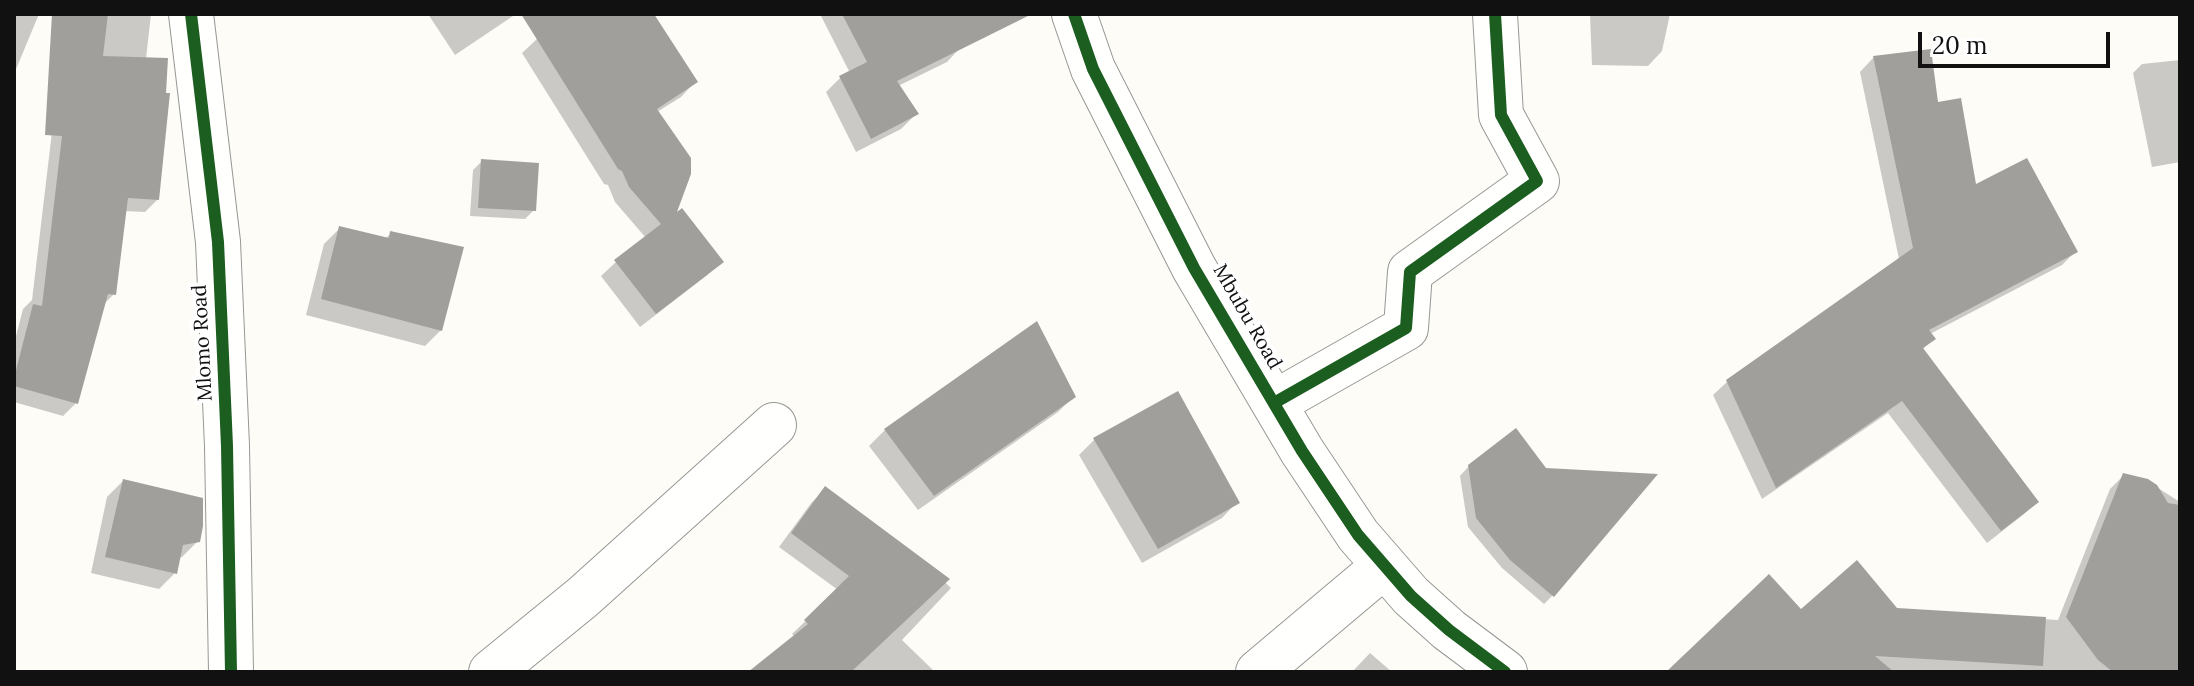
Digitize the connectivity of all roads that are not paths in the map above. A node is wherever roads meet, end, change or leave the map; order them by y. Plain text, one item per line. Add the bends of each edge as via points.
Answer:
1 (191, 14) edge
2 (1074, 14) edge
3 (1495, 14) edge
4 (1274, 403) junction
5 (774, 425) dead end
6 (1384, 566) junction
7 (231, 672) edge
8 (491, 672) edge
9 (1258, 672) edge
10 (1505, 672) edge

1 - 7 street, Mlomo Road via 218,242
2 - 4 street, Mbubu Road via 1093,69 1194,268
3 - 4 street via 1501,115 1537,181 1410,272 1406,328
4 - 6 street, Mbubu Road via 1358,535
5 - 8 street
6 - 9 street
6 - 10 street, Mbubu Road via 1449,630

